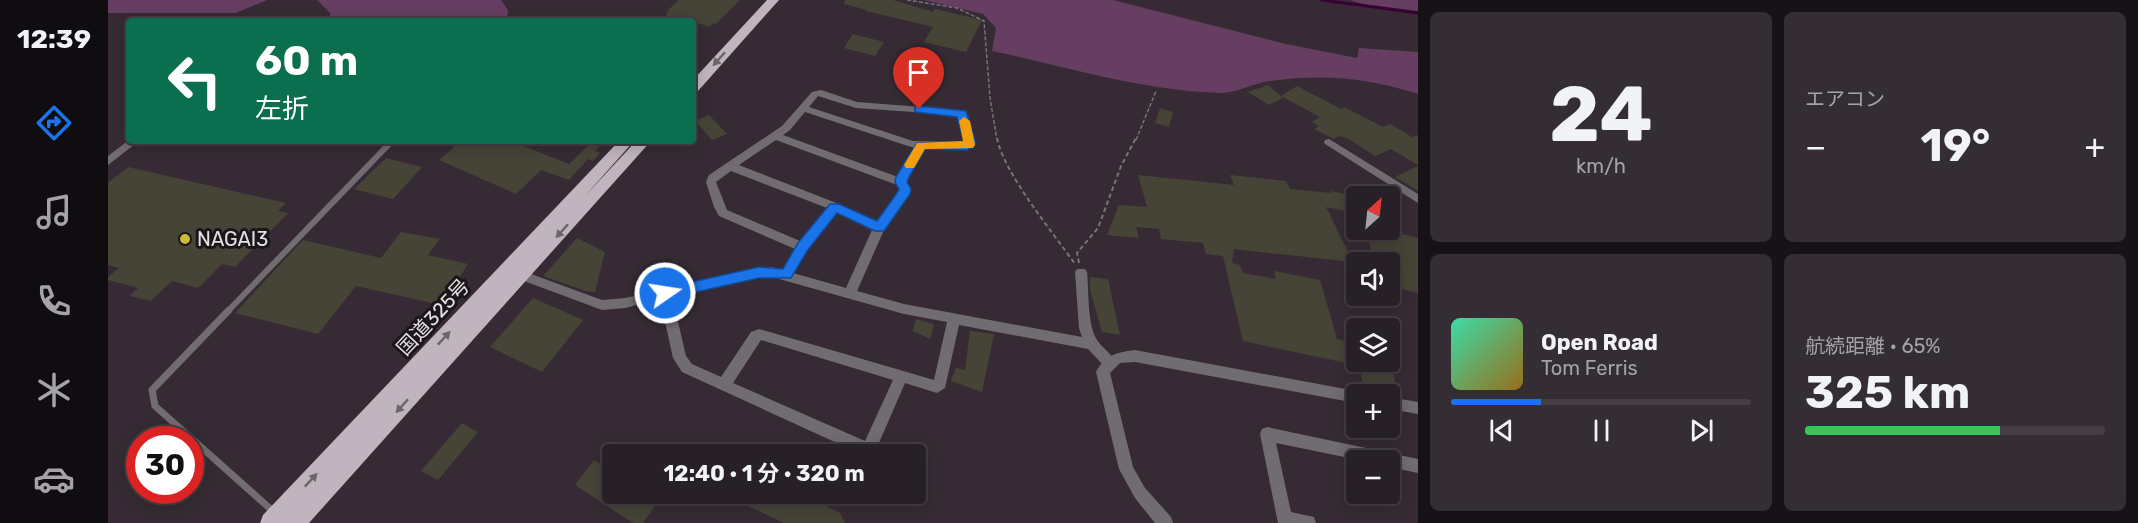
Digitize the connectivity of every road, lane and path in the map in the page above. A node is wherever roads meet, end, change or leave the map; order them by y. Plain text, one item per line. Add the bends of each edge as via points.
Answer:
1 (759, 0) edge
2 (773, 0) edge
3 (907, 0) edge
4 (696, 68) edge
5 (696, 85) edge
6 (1156, 91) dead end
7 (803, 108) junction
8 (775, 136) junction
9 (1329, 142) dead end
10 (130, 144) edge
11 (389, 144) edge
12 (624, 144) edge
13 (641, 144) edge
14 (922, 145) junction
15 (108, 161) edge
16 (730, 166) junction
17 (901, 182) junction
18 (1418, 199) edge
19 (835, 207) junction
20 (879, 228) junction
21 (802, 247) junction
22 (1081, 272) junction
23 (514, 273) junction
24 (786, 274) junction
25 (665, 293) junction
26 (850, 293) junction
27 (954, 320) junction
28 (1092, 344) junction
29 (1109, 362) junction
30 (901, 377) junction
31 (724, 385) junction
32 (1346, 395) edge
33 (1400, 405) edge
34 (1418, 408) edge
35 (1418, 466) edge
36 (274, 519) edge
37 (1285, 520) edge
38 (295, 523) edge
39 (1165, 523) edge
40 (1308, 523) edge

1 - 4 highway
2 -> 5 highway
3 - 22 path via 964,10 984,21 990,98 999,149
6 - 22 path via 1098,228 1077,253
7 - 8 street
7 - 14 street via 908,144
7 - 14 street via 818,93 856,105 962,114 969,145
8 - 16 street
8 - 17 street
9 - 18 street
10 - 15 street
11 - 36 lane via 152,390 155,406
12 - 23 highway, 国道325号
13 -> 23 highway, 国道325号
14 - 17 street
16 - 19 street
16 - 21 street via 712,180 720,212
17 - 20 street via 903,194
19 - 20 street
19 - 21 street
20 - 26 street
21 - 24 street
22 - 28 street via 1085,328
23 - 25 street via 602,305
36 -> 23 highway, 国道325号
23 -> 38 highway, 国道325号
24 - 25 street via 759,273
24 - 26 street
25 - 31 street via 682,364
26 - 27 street
27 - 28 street
27 - 30 street via 940,384 937,387
28 - 29 street
29 - 32 street via 1117,357 1135,356
29 - 39 street via 1102,372 1126,469
30 - 31 street via 759,334
30 - 31 street via 867,449
33 - 34 street
35 - 37 street via 1267,434
37 - 40 street

